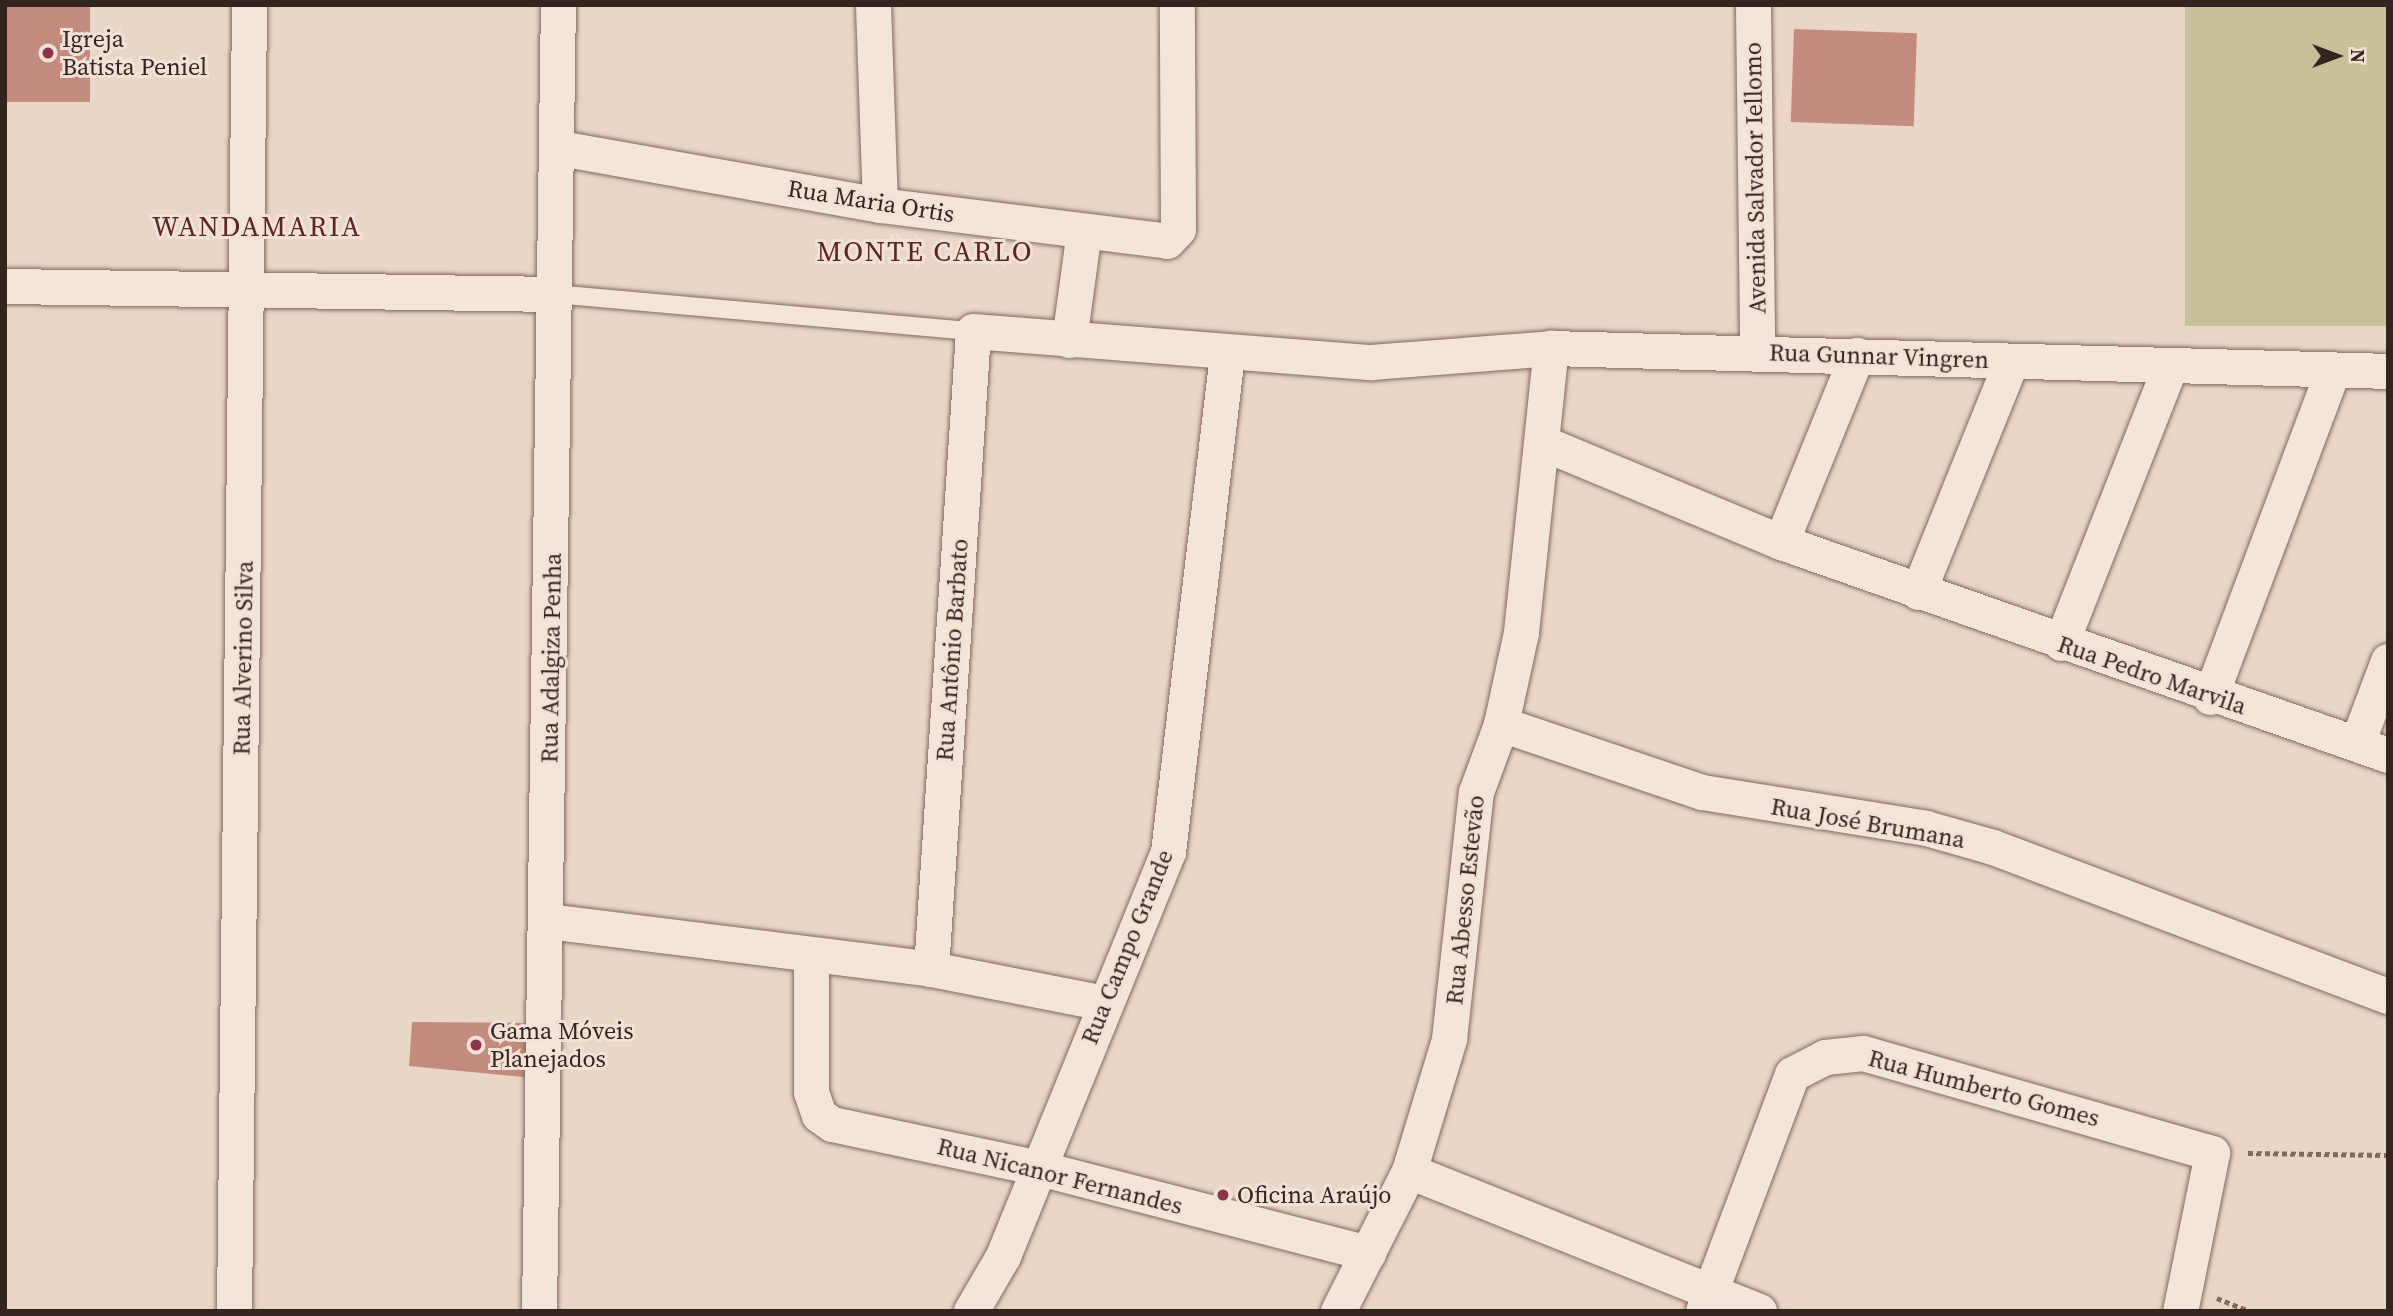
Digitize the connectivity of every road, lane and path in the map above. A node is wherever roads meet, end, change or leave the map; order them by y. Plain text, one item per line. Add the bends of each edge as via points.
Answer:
1 (248, 5) edge
2 (558, 5) edge
3 (873, 5) edge
4 (1177, 5) edge
5 (1753, 5) edge
6 (559, 148) junction
7 (880, 205) junction
8 (1084, 231) junction
9 (5, 286) edge
10 (248, 292) junction
11 (555, 294) junction
12 (973, 331) junction
13 (1069, 340) junction
14 (1550, 348) junction
15 (1757, 351) junction
16 (1227, 354) junction
17 (1857, 355) junction
18 (2011, 362) junction
19 (2169, 369) junction
20 (2333, 370) junction
21 (2388, 371) edge
22 (1542, 443) junction
23 (1781, 542) junction
24 (1918, 592) junction
25 (2062, 643) junction
26 (2388, 661) edge
27 (2210, 696) junction
28 (1501, 724) junction
29 (2372, 749) edge
30 (548, 921) junction
31 (811, 954) junction
32 (931, 969) junction
33 (2388, 996) edge
34 (1104, 1003) junction
35 (2212, 1153) junction
36 (2388, 1155) edge
37 (1039, 1168) junction
38 (1409, 1171) junction
39 (1368, 1253) junction
40 (1705, 1302) edge
41 (234, 1311) edge
42 (539, 1311) edge
43 (971, 1311) edge
44 (1338, 1311) edge
45 (1759, 1311) edge
46 (2180, 1311) edge

1 - 10 street, Rua Alverino Silva
2 - 6 street, Rua Adalgiza Penha
3 - 7 street
4 - 8 street, Rua Maria Ortis via 1178,229 1158,241
5 - 15 street, Avenida Salvador Iellomo
6 - 7 street, Rua Maria Ortis
6 - 11 street, Rua Adalgiza Penha
7 - 8 street, Rua Maria Ortis
8 - 13 street
9 - 10 street
10 - 11 street
10 - 41 street, Rua Alverino Silva
11 - 12 lane
11 - 30 street, Rua Adalgiza Penha
12 - 13 street, Rua Gunnar Vingren
12 - 32 street, Rua Antônio Barbato
13 - 16 street, Rua Gunnar Vingren
14 - 15 street, Rua Gunnar Vingren
14 - 16 street, Rua Gunnar Vingren via 1371,362
14 - 22 street, Rua Abesso Estevão
15 - 17 street, Rua Gunnar Vingren
16 - 34 street, Rua Campo Grande via 1168,852
17 - 18 street, Rua Gunnar Vingren
17 - 23 street
18 - 19 street, Rua Gunnar Vingren
18 - 24 street
19 - 20 street, Rua Gunnar Vingren
19 - 25 street
20 - 21 street, Rua Gunnar Vingren
20 - 27 street
22 - 23 street, Rua Pedro Marvila
22 - 28 street, Rua Abesso Estevão via 1521,632
23 - 24 street, Rua Pedro Marvila
24 - 25 street, Rua Pedro Marvila
25 - 27 street, Rua Pedro Marvila
26 - 29 street
27 - 29 street, Rua Pedro Marvila
28 - 33 street, Rua José Brumana via 1702,792 1926,828 1993,847
28 - 38 street, Rua Abesso Estevão via 1476,792 1449,1039
30 - 31 street
30 - 42 street, Rua Adalgiza Penha
31 - 32 street
31 - 37 street, Rua Nicanor Fernandes via 811,1092 819,1115 832,1124
32 - 34 street
34 - 37 street, Rua Campo Grande
35 - 36 path
35 - 40 street, Rua Humberto Gomes via 1863,1054 1825,1057 1792,1074
35 - 46 street
37 - 39 street, Rua Nicanor Fernandes
37 - 43 street, Rua Campo Grande via 1003,1256
38 - 39 street, Rua Abesso Estevão
38 - 40 street
39 - 44 street, Rua Abesso Estevão
40 - 45 street

